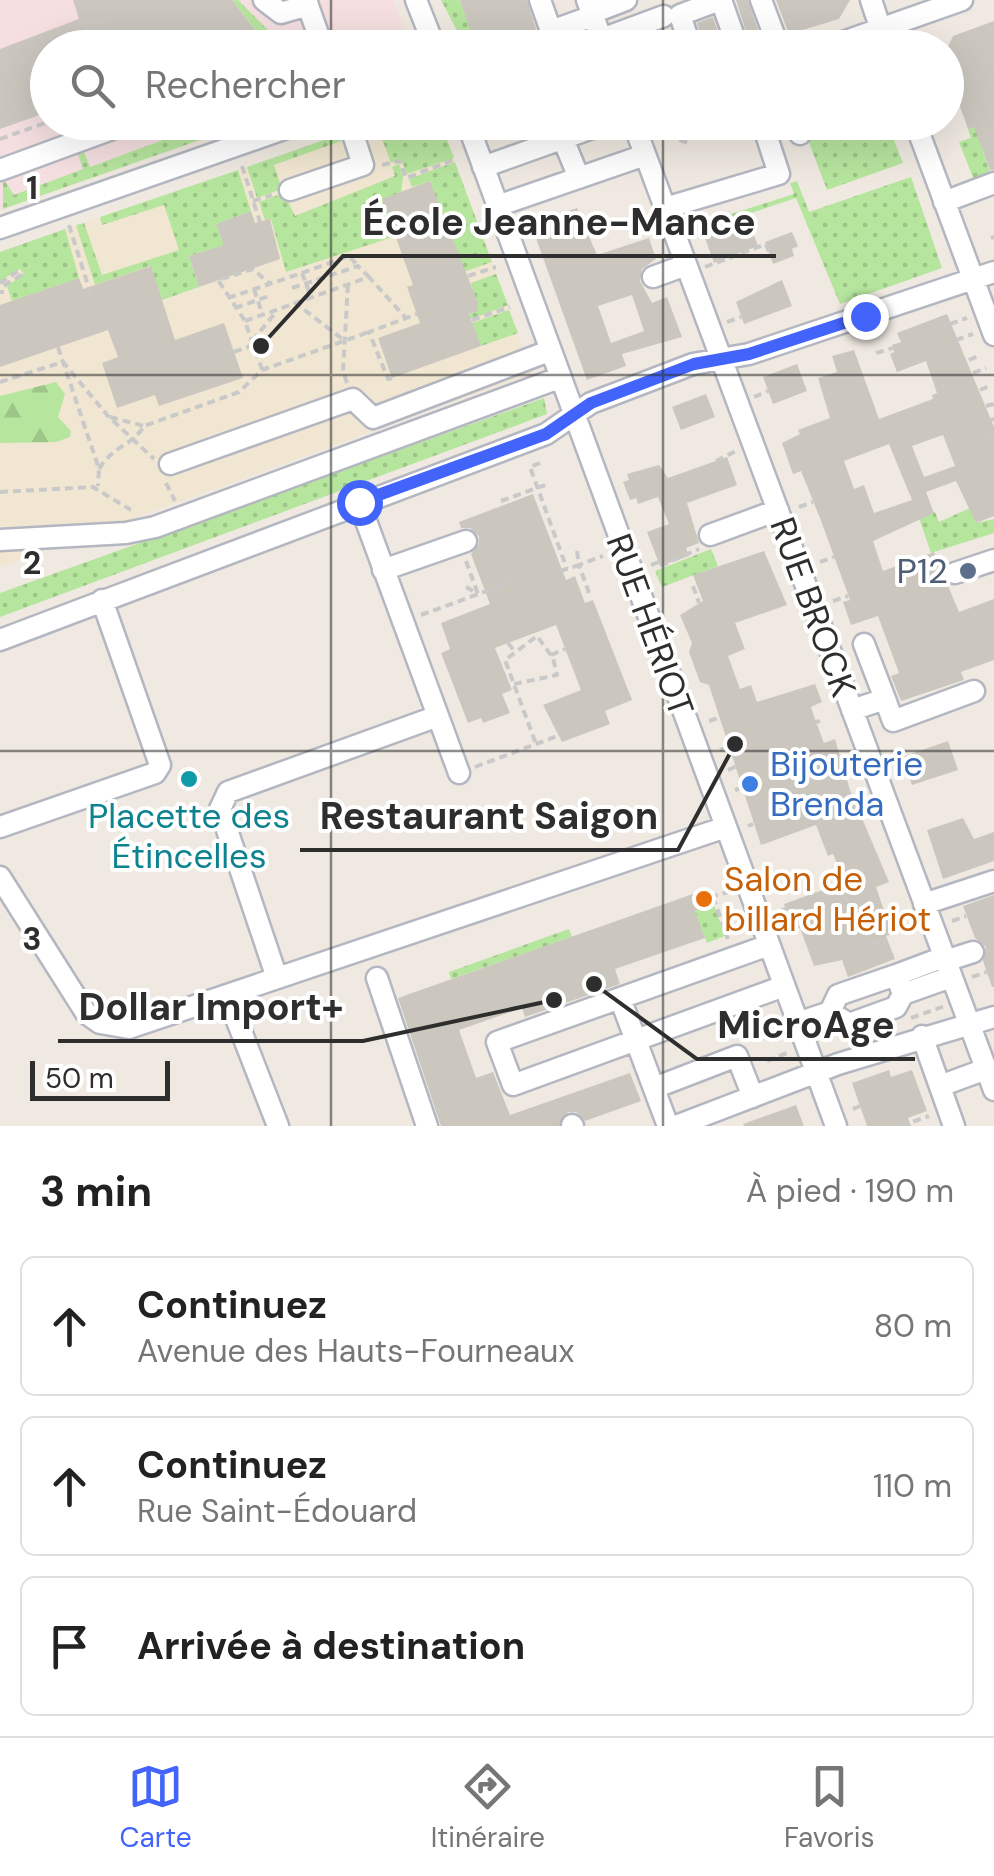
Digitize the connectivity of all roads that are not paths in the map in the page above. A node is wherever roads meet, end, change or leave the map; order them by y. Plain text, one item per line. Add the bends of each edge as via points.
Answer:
1 (264, 0) edge
2 (416, 0) edge
3 (540, 0) edge
4 (626, 0) edge
5 (720, 0) edge
6 (761, 0) edge
7 (870, 0) edge
8 (962, 0) edge
9 (306, 3) edge
10 (590, 10) edge
11 (664, 16) dead end
12 (316, 30) edge
13 (428, 30) edge
14 (551, 30) edge
15 (565, 30) edge
16 (632, 30) edge
17 (685, 30) edge
18 (731, 30) edge
19 (772, 30) edge
20 (881, 30) edge
21 (900, 30) edge
22 (83, 140) edge
23 (253, 140) edge
24 (355, 140) edge
25 (473, 140) edge
26 (557, 140) edge
27 (564, 140) edge
28 (640, 140) edge
29 (768, 140) edge
30 (921, 140) edge
31 (645, 155) junction
32 (483, 167) junction
33 (0, 170) edge
34 (579, 178) junction
35 (994, 183) edge
36 (282, 192) road end
37 (944, 202) junction
38 (497, 206) junction
39 (665, 208) junction
40 (0, 228) edge
41 (695, 266) junction
42 (994, 272) edge
43 (653, 277) dead end
44 (972, 280) junction
45 (984, 334) edge
46 (549, 351) junction
47 (721, 359) junction
48 (559, 378) junction
49 (573, 417) junction
50 (165, 465) road end
51 (359, 502) junction
52 (786, 509) junction
53 (710, 536) dead end
54 (0, 540) edge
55 (466, 551) road end
56 (994, 560) edge
57 (383, 570) junction
58 (955, 574) dead end
59 (102, 600) junction
60 (0, 640) edge
61 (864, 644) dead end
62 (974, 691) dead end
63 (884, 699) junction
64 (852, 710) junction
65 (438, 716) junction
66 (466, 770) road end
67 (0, 827) edge
68 (726, 827) junction
69 (0, 877) edge
70 (994, 880) edge
71 (916, 908) junction
72 (769, 945) junction
73 (973, 952) dead end
74 (953, 968) junction
75 (277, 978) junction
76 (377, 978) dead end
77 (900, 985) junction
78 (784, 986) junction
79 (228, 995) junction
80 (620, 998) junction
81 (830, 1012) junction
82 (994, 1018) edge
83 (797, 1023) junction
84 (969, 1023) junction
85 (922, 1036) junction
86 (636, 1042) junction
87 (986, 1068) junction
88 (816, 1074) junction
89 (940, 1086) junction
90 (654, 1088) junction
91 (994, 1090) edge
92 (753, 1098) junction
93 (278, 1126) edge
94 (427, 1126) edge
95 (668, 1126) edge
96 (676, 1126) edge
97 (836, 1126) edge
98 (954, 1126) edge

1 - 9 street via 281,14
2 - 13 street
3 - 14 street
4 - 10 street
5 - 17 street via 680,15
5 - 18 street
6 - 19 street
7 - 20 street
8 - 21 street
9 - 12 street
10 - 15 street
11 - 16 street
22 - 33 street
23 - 40 street
24 - 36 street via 363,165
25 - 32 street, RUE HÉRIOT
26 - 32 street
27 - 34 street
28 - 31 street, RUE BROCK
29 - 39 street via 779,174
30 - 37 street
31 - 34 street
31 - 39 street, RUE BROCK
32 - 38 street, RUE HÉRIOT
34 - 38 street
35 - 37 street
37 - 44 street
38 - 46 street, RUE HÉRIOT
39 - 41 street, RUE BROCK
41 - 43 street
41 - 47 street, RUE BROCK
42 - 44 street
44 - 45 street
44 - 47 street
46 - 48 street, RUE HÉRIOT
46 - 50 street via 374,418 353,399
47 - 49 street via 600,399
47 - 52 street, RUE BROCK
48 - 49 street, RUE HÉRIOT
48 - 54 street via 155,527
49 - 51 street via 546,434
49 - 68 street, RUE HÉRIOT
51 - 57 street
51 - 59 street
52 - 53 street
52 - 64 street, RUE BROCK
55 - 57 street
56 - 58 street
57 - 65 street
59 - 60 street
59 - 67 street via 160,765 156,773
61 - 63 street
62 - 63 street via 893,721
63 - 64 street
64 - 71 street, RUE BROCK
65 - 66 street
65 - 75 street via 228,792 223,800 220,809
68 - 72 street, RUE HÉRIOT
68 - 75 street
69 - 79 street via 86,1013 100,1023 129,1028
70 - 71 street
71 - 74 street, RUE BROCK
72 - 78 street, RUE HÉRIOT
72 - 80 street
73 - 74 street
74 - 77 street
74 - 84 street, RUE BROCK
75 - 79 street
76 - 94 street
77 - 81 street via 838,995
77 - 81 street via 896,1007 849,1024
78 - 83 street, RUE HÉRIOT
78 - 86 street
79 - 93 street
80 - 86 street
80 - 86 street via 497,1042 512,1085
81 - 83 street
82 - 84 street
83 - 88 street, RUE HÉRIOT
84 - 85 street
84 - 87 street, RUE BROCK
85 - 88 street
85 - 89 street
86 - 90 street
87 - 89 street
87 - 91 street, RUE BROCK
88 - 92 street
88 - 97 street, RUE HÉRIOT
89 - 98 street
90 - 92 street via 737,1056
90 - 95 street
92 - 96 street

